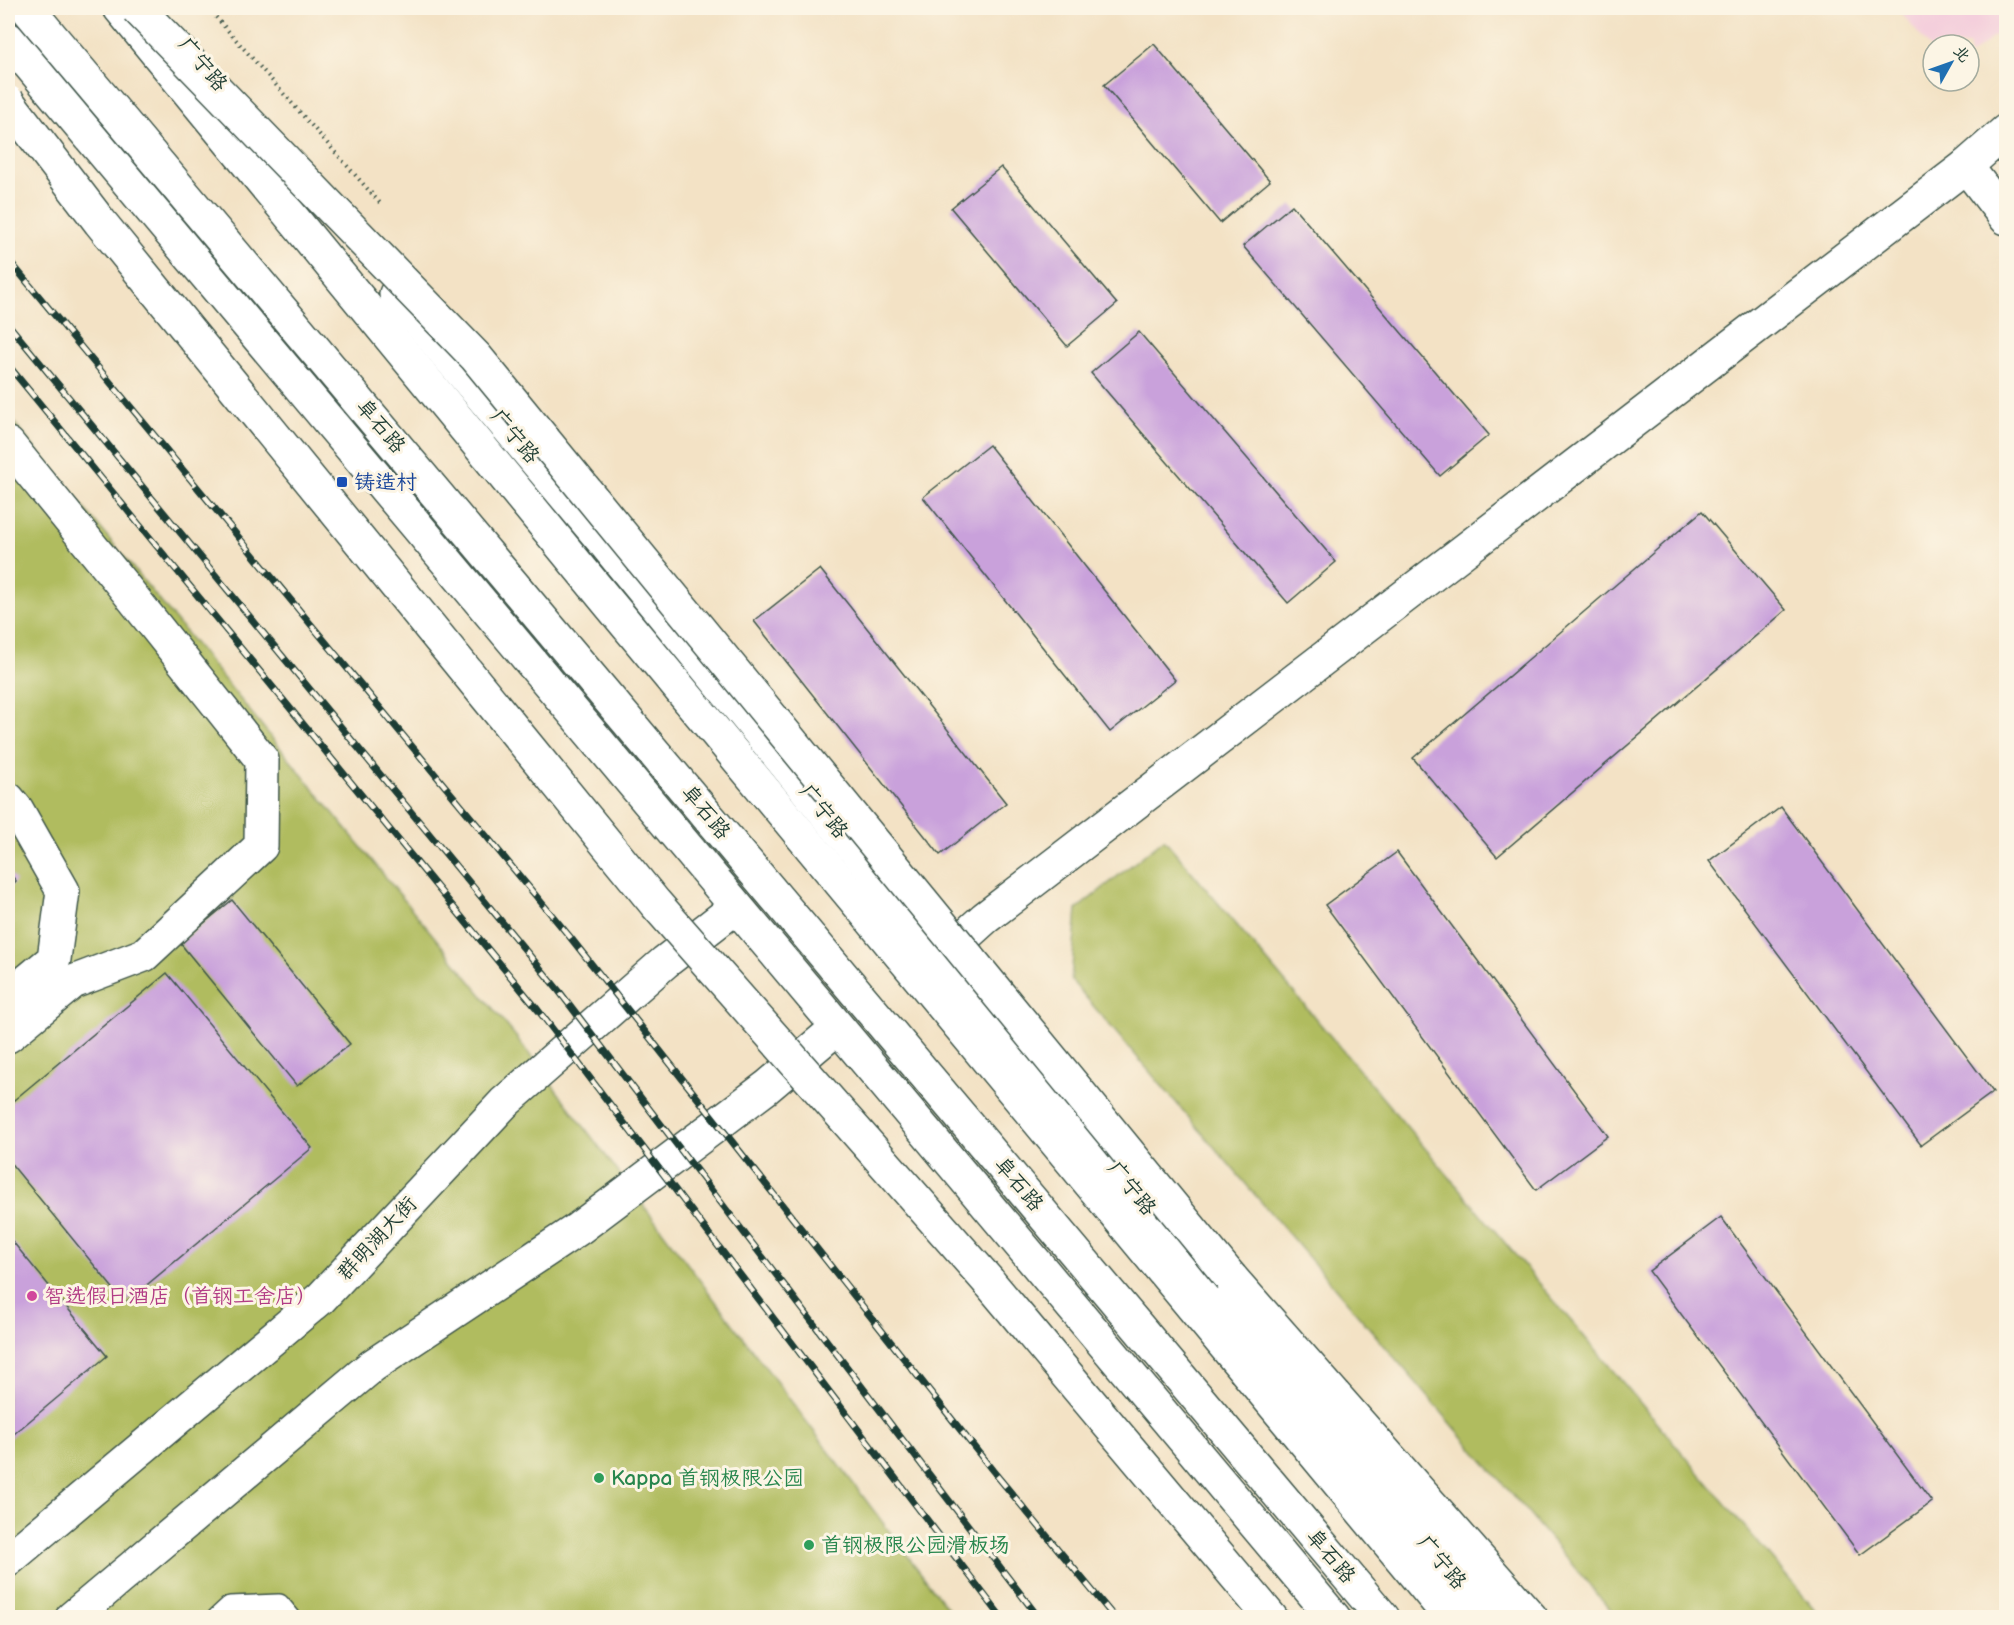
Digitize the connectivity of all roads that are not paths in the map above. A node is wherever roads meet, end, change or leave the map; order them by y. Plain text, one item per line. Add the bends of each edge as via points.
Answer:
1 (27, 8) edge
2 (120, 8) edge
3 (137, 8) edge
4 (157, 8) edge
5 (8, 39) edge
6 (8, 102) edge
7 (2007, 132) edge
8 (1966, 166) junction
9 (2007, 218) edge
10 (8, 444) edge
11 (8, 799) edge
12 (736, 907) junction
13 (943, 956) junction
14 (8, 997) edge
15 (837, 1028) junction
16 (8, 1036) edge
17 (8, 1560) edge
18 (72, 1617) edge
19 (218, 1617) edge
20 (290, 1617) edge
21 (1272, 1617) edge
22 (1334, 1617) edge
23 (1383, 1617) edge
24 (1451, 1617) edge
25 (1490, 1617) edge
26 (1531, 1617) edge

1 - 23 main road, 阜石路
2 - 24 main road
3 - 26 main road, bridge via 476,357 1231,1278
4 - 13 main road, 广宁路
5 - 12 main road
6 - 21 main road, bridge via 100,222 655,903 989,1282
7 - 8 main road
8 - 9 main road
8 - 13 main road via 985,918
10 - 16 main road via 262,760 261,846 144,955 73,982
11 - 14 main road via 63,891 54,959
12 - 15 main road
12 - 17 main road, 群明湖大街 via 665,962 504,1103 321,1298
13 - 25 main road, 广宁路 via 1240,1320
15 - 18 main road via 767,1087 578,1229 372,1366
15 - 22 main road
19 - 20 lane via 230,1607 279,1605

